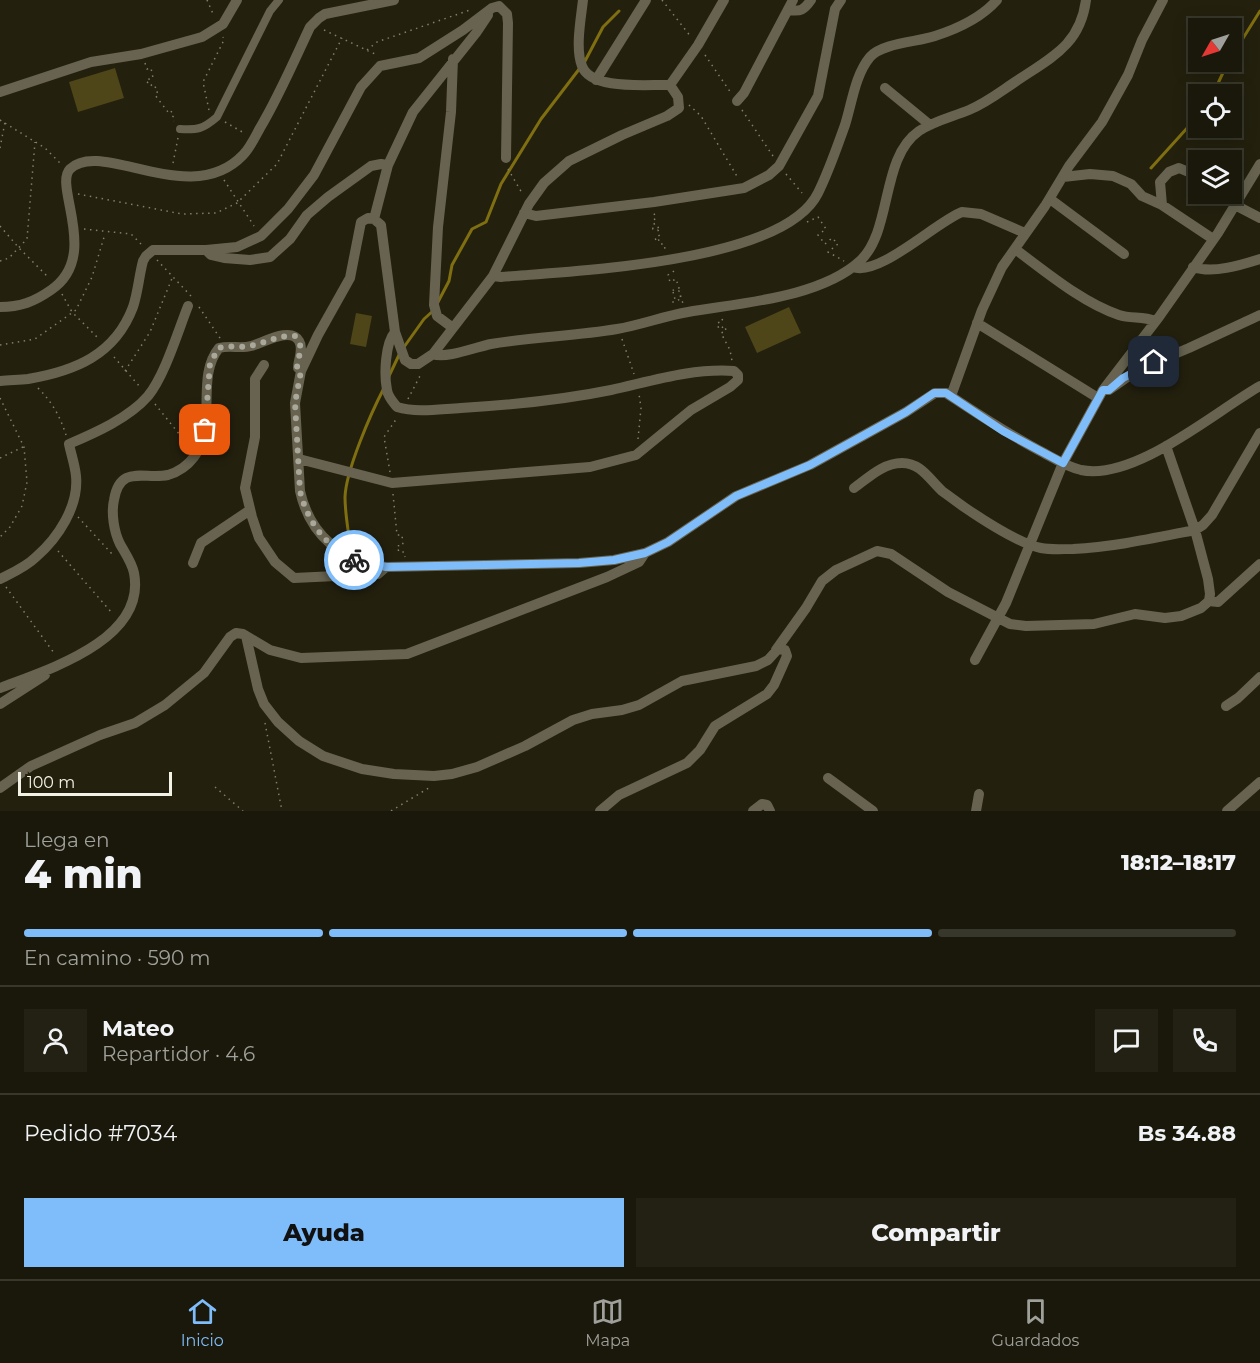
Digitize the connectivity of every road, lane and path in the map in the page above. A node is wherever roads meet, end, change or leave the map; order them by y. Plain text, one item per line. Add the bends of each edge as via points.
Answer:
1 (207, 0) edge
2 (237, 0) edge
3 (279, 0) edge
4 (394, 0) edge
5 (583, 0) edge
6 (646, 0) edge
7 (662, 0) edge
8 (724, 0) edge
9 (811, 0) edge
10 (841, 0) edge
11 (998, 0) edge
12 (1086, 0) edge
13 (1163, 0) edge
14 (495, 4) edge
15 (791, 5) edge
16 (472, 9) dead end
17 (313, 24) junction
18 (220, 27) junction
19 (698, 45) junction
20 (367, 50) junction
21 (141, 54) junction
22 (453, 59) junction
23 (395, 63) junction
24 (596, 80) junction
25 (670, 85) junction
26 (885, 88) dead end
27 (0, 92) edge
28 (736, 101) junction
29 (680, 102) junction
30 (217, 117) junction
31 (0, 120) edge
32 (5, 122) junction
33 (930, 125) junction
34 (180, 129) junction
35 (254, 138) junction
36 (35, 142) junction
37 (0, 148) edge
38 (507, 164) joint
39 (1260, 164) edge
40 (388, 165) junction
41 (779, 165) junction
42 (70, 169) junction
43 (219, 172) junction
44 (1188, 172) edge
45 (170, 176) junction
46 (1063, 177) junction
47 (517, 185) dead end
48 (744, 188) junction
49 (1050, 199) junction
50 (1162, 205) junction
51 (1235, 205) junction
52 (808, 208) junction
53 (524, 213) junction
54 (1260, 218) edge
55 (374, 219) junction
56 (74, 227) junction
57 (106, 232) junction
58 (1024, 234) junction
59 (261, 236) junction
60 (1213, 239) junction
61 (206, 249) junction
62 (1015, 249) junction
63 (150, 252) junction
64 (1124, 255) dead end
65 (1260, 259) edge
66 (0, 261) edge
67 (853, 267) junction
68 (1193, 267) junction
69 (173, 276) junction
70 (493, 276) junction
71 (193, 303) junction
72 (0, 307) edge
73 (713, 309) junction
74 (1260, 315) edge
75 (1155, 321) junction
76 (977, 323) junction
77 (453, 328) junction
78 (395, 332) junction
79 (0, 345) edge
80 (225, 346) junction
81 (433, 354) junction
82 (423, 362) junction
83 (264, 365) dead end
84 (301, 371) junction
85 (731, 371) junction
86 (125, 372) dead end
87 (28, 379) junction
88 (0, 381) edge
89 (1260, 386) edge
90 (1100, 394) junction
91 (951, 396) junction
92 (0, 398) edge
93 (403, 409) junction
94 (1260, 434) edge
95 (69, 444) junction
96 (24, 447) junction
97 (1166, 447) junction
98 (0, 458) edge
99 (298, 459) junction
100 (1063, 463) junction
101 (392, 483) junction
102 (854, 488) dead end
103 (71, 509) junction
104 (250, 510) junction
105 (1195, 530) junction
106 (0, 537) edge
107 (50, 542) junction
108 (1031, 544) junction
109 (645, 553) junction
110 (113, 555) dead end
111 (193, 563) dead end
112 (1260, 564) edge
113 (386, 567) junction
114 (408, 567) junction
115 (0, 579) edge
116 (1209, 601) junction
117 (999, 617) junction
118 (120, 623) junction
119 (246, 636) junction
120 (776, 650) junction
121 (975, 660) dead end
122 (62, 664) junction
123 (50, 669) junction
124 (1260, 677) edge
125 (0, 688) edge
126 (0, 704) edge
127 (1226, 706) dead end
128 (264, 714) dead end
129 (443, 775) junction
130 (828, 778) dead end
131 (1260, 782) edge
132 (215, 787) dead end
133 (0, 788) edge
134 (979, 794) dead end
135 (243, 811) edge
136 (282, 811) edge
137 (391, 811) edge
138 (600, 811) edge
139 (753, 811) edge
140 (770, 811) edge
141 (873, 811) edge
142 (976, 811) edge
143 (1227, 811) edge

1 - 18 path
2 - 18 street
3 - 30 street
4 - 17 street via 325,14
5 - 24 street via 582,66
6 - 24 street
7 - 19 path
8 - 19 street
9 - 15 street via 798,12
10 - 41 street via 835,9 818,96
11 - 52 street via 953,29 872,54 862,70 818,193
12 - 33 street via 1074,36 1047,63 985,103
13 - 46 street via 1102,122
14 - 22 street
14 - 23 street via 425,55
14 - 38 street via 507,14 508,23
15 - 28 street
16 - 20 path via 378,42
17 - 20 path
17 - 35 street
18 - 21 street via 189,42
18 - 30 path via 224,40 203,82 210,111
19 - 25 street
19 - 28 path
20 - 23 path
21 - 27 street via 91,62
21 - 34 path via 153,78 146,80 158,91 155,95 170,110
22 - 40 street via 413,112
22 - 77 street via 434,305 437,316
23 - 59 street via 380,66 369,76 314,175
24 - 25 street via 608,84
25 - 29 street
26 - 33 street
28 - 41 path
29 - 48 path via 692,106 701,116
29 - 53 street via 679,108 667,116 569,161 544,183
30 - 34 street via 195,130
30 - 35 path
31 - 32 path
32 - 36 path
32 - 37 path
33 - 67 street via 917,132 902,152 871,249
34 - 45 path
35 - 43 street via 243,155
36 - 42 path
36 - 66 path via 27,239 9,258
38 - 47 path
39 - 51 street
40 - 55 street
40 - 61 street via 371,166 328,197 270,257 224,258 210,255
41 - 48 street
41 - 52 path
42 - 45 street via 77,164 102,161
42 - 56 street via 68,192
43 - 45 street
43 - 59 path
44 - 50 street via 1179,168 1161,182
46 - 49 street
46 - 50 street via 1113,176
48 - 53 street via 536,216
49 - 58 street
49 - 64 street
50 - 60 street
51 - 54 street
51 - 60 street
52 - 67 path via 807,222 818,217 826,229 818,235 825,244 832,238 838,244 828,252
52 - 70 street via 770,233 714,251 634,267
53 - 70 street
55 - 78 street via 381,225
55 - 84 street via 364,219 359,225 350,278
56 - 57 path
56 - 72 street via 69,272 57,286 36,301
57 - 63 path via 131,234
57 - 79 path via 92,277 76,310 35,339
58 - 62 street
58 - 67 street via 981,214 962,212 881,263 861,269
59 - 61 street via 237,247
60 - 68 street
61 - 63 street
62 - 75 street via 1107,310
62 - 76 street via 1002,267
63 - 69 path
63 - 87 street via 143,261 134,305 107,348 80,364
65 - 68 street via 1223,268
67 - 73 street via 835,279 797,291
68 - 75 street
69 - 71 path
69 - 86 path via 150,332
70 - 77 street
71 - 80 path
71 - 95 street via 148,396 103,430
73 - 81 street via 618,329 491,344 444,356
73 - 85 path via 716,319 720,316 723,321 717,323 719,329 725,326 726,331 720,333 730,350
74 - 90 street via 1139,369
75 - 90 street
76 - 90 street
76 - 91 street
77 - 81 street
78 - 82 street via 405,360 411,364
78 - 93 street via 387,347 387,392
80 - 84 street via 251,346 285,335 295,336 301,347 297,367
80 - 118 street via 219,348 210,363 205,430 196,455 188,465 168,475 131,475 116,492 115,529 134,573 134,597
81 - 82 street
82 - 93 path
83 - 104 street via 255,379 255,437 245,488
84 - 99 street via 295,403
85 - 93 street via 697,372 522,402
85 - 101 street via 738,375 735,384 691,410 651,445 630,457 590,467
87 - 88 street
87 - 95 path via 50,401
89 - 97 street
90 - 100 street
91 - 100 street via 1003,431
91 - 109 street via 934,393 810,465 736,496
92 - 96 path
93 - 101 path via 384,437
94 - 105 street via 1212,515
95 - 103 street via 76,475
96 - 98 path
96 - 106 path via 27,482 22,506
97 - 100 street via 1136,461 1102,470 1080,470
97 - 105 street
99 - 101 street
99 - 113 street via 303,505 323,537 357,561
100 - 108 street
101 - 114 path via 398,535 402,535 404,545 397,546 399,552 404,552
102 - 108 street via 884,467 914,465 985,521
103 - 107 street
103 - 110 path
104 - 111 street via 201,543
104 - 113 street via 259,538 274,562 294,578 378,574
105 - 108 street via 1105,547 1059,549
105 - 116 street via 1208,579
107 - 115 street via 36,558
107 - 118 path
108 - 117 street
109 - 114 street via 579,563
109 - 119 street via 639,562 608,577 407,654 301,658 270,650
112 - 116 street via 1218,602
113 - 114 street
115 - 122 path
116 - 117 street via 1181,616 1135,614 1094,624 1026,626 1010,624
117 - 120 street via 948,592 891,554 877,551 822,581
117 - 121 street
118 - 122 street via 98,643
119 - 129 street via 264,704 288,732 311,749 342,764 370,770
119 - 133 street via 232,635 204,672 165,705 135,723 31,766
120 - 129 street via 756,666 682,681 639,705 582,716 493,761 465,772
120 - 138 street via 785,650 787,656 767,694 715,726 687,763 619,795
122 - 123 street
123 - 125 street
123 - 126 street
124 - 127 street
128 - 136 path
129 - 137 path via 423,793
130 - 141 street
131 - 143 street
132 - 135 path
134 - 142 street
139 - 140 street via 762,804

